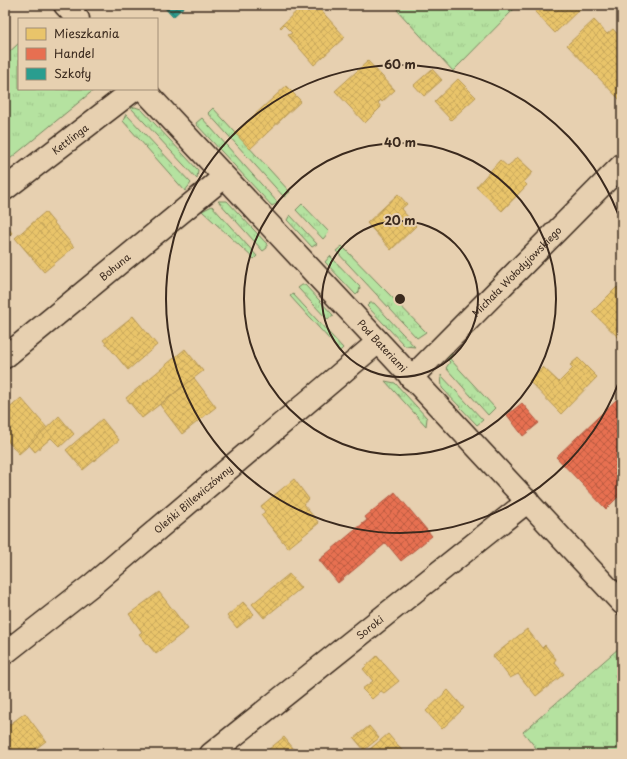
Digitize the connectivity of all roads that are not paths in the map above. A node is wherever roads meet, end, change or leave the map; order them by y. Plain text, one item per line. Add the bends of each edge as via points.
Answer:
1 (65, 5) edge
2 (77, 18) edge
3 (134, 90) edge
4 (144, 90) edge
5 (622, 165) edge
6 (224, 177) junction
7 (5, 189) edge
8 (378, 342) junction
9 (5, 357) edge
10 (411, 378) junction
11 (528, 501) junction
12 (622, 603) edge
13 (5, 653) edge
14 (211, 754) edge

1 - 2 street
3 - 7 street, Kettlinga
4 - 6 street, Pod Bateriami
5 - 10 street, Michała Wołodyjowskiego
6 - 8 street, Pod Bateriami
6 - 9 street, Bohuna
8 - 10 street, Pod Bateriami
8 - 13 street, Oleńki Billewiczówny via 93,584
10 - 11 street, Pod Bateriami
11 - 12 street, Pod Bateriami
11 - 14 street, Soroki

